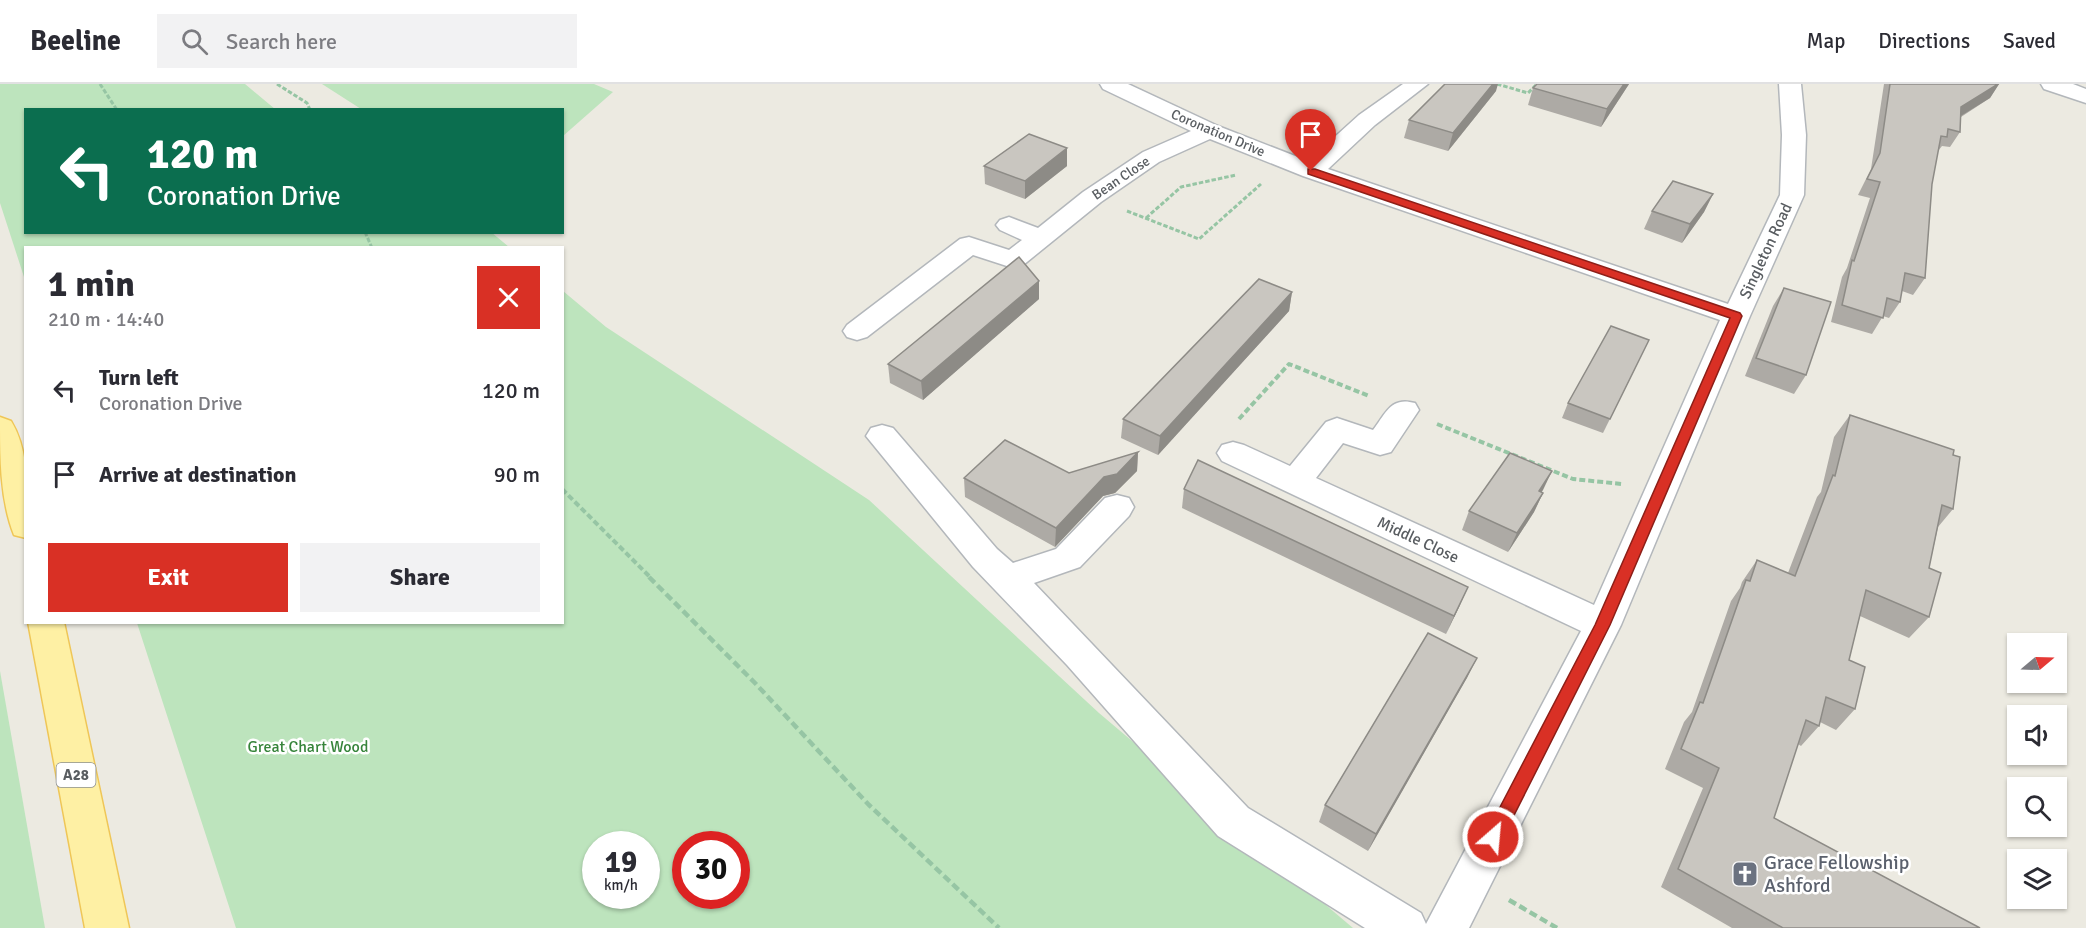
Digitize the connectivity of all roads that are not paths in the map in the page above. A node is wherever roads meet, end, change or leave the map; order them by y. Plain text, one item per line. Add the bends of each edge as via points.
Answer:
1 (1111, 84) edge
2 (1790, 84) edge
3 (2052, 84) edge
4 (1406, 86) edge
5 (2086, 96) edge
6 (1210, 131) junction
7 (1311, 171) junction
8 (1010, 225) dead end
9 (1040, 238) junction
10 (1736, 316) junction
11 (857, 331) dead end
12 (1404, 410) dead end
13 (0, 428) edge
14 (882, 436) dead end
15 (1233, 453) dead end
16 (1294, 483) junction
17 (1116, 507) dead end
18 (24, 518) edge
19 (1007, 578) junction
20 (46, 624) edge
21 (1603, 625) junction
22 (107, 928) edge
23 (1405, 928) edge
24 (1446, 928) edge

1 - 6 street, Coronation Drive
2 - 10 street, Singleton Road via 1794,135 1792,195
3 - 5 street
4 - 7 street
6 - 7 street, Coronation Drive via 1279,168
6 - 9 street, Bean Close via 1150,157
7 - 10 street, Coronation Drive
8 - 9 street
9 - 11 street, Bean Close via 1013,260 969,245
10 - 21 street, Singleton Road
12 - 16 street via 1380,444 1337,429
13 - 18 main road
14 - 19 street via 985,558
15 - 16 street, Middle Close
16 - 21 street, Middle Close
17 - 19 street via 1068,558
19 - 23 street via 1233,822
20 - 22 main road, A28
21 - 24 street, Singleton Road

